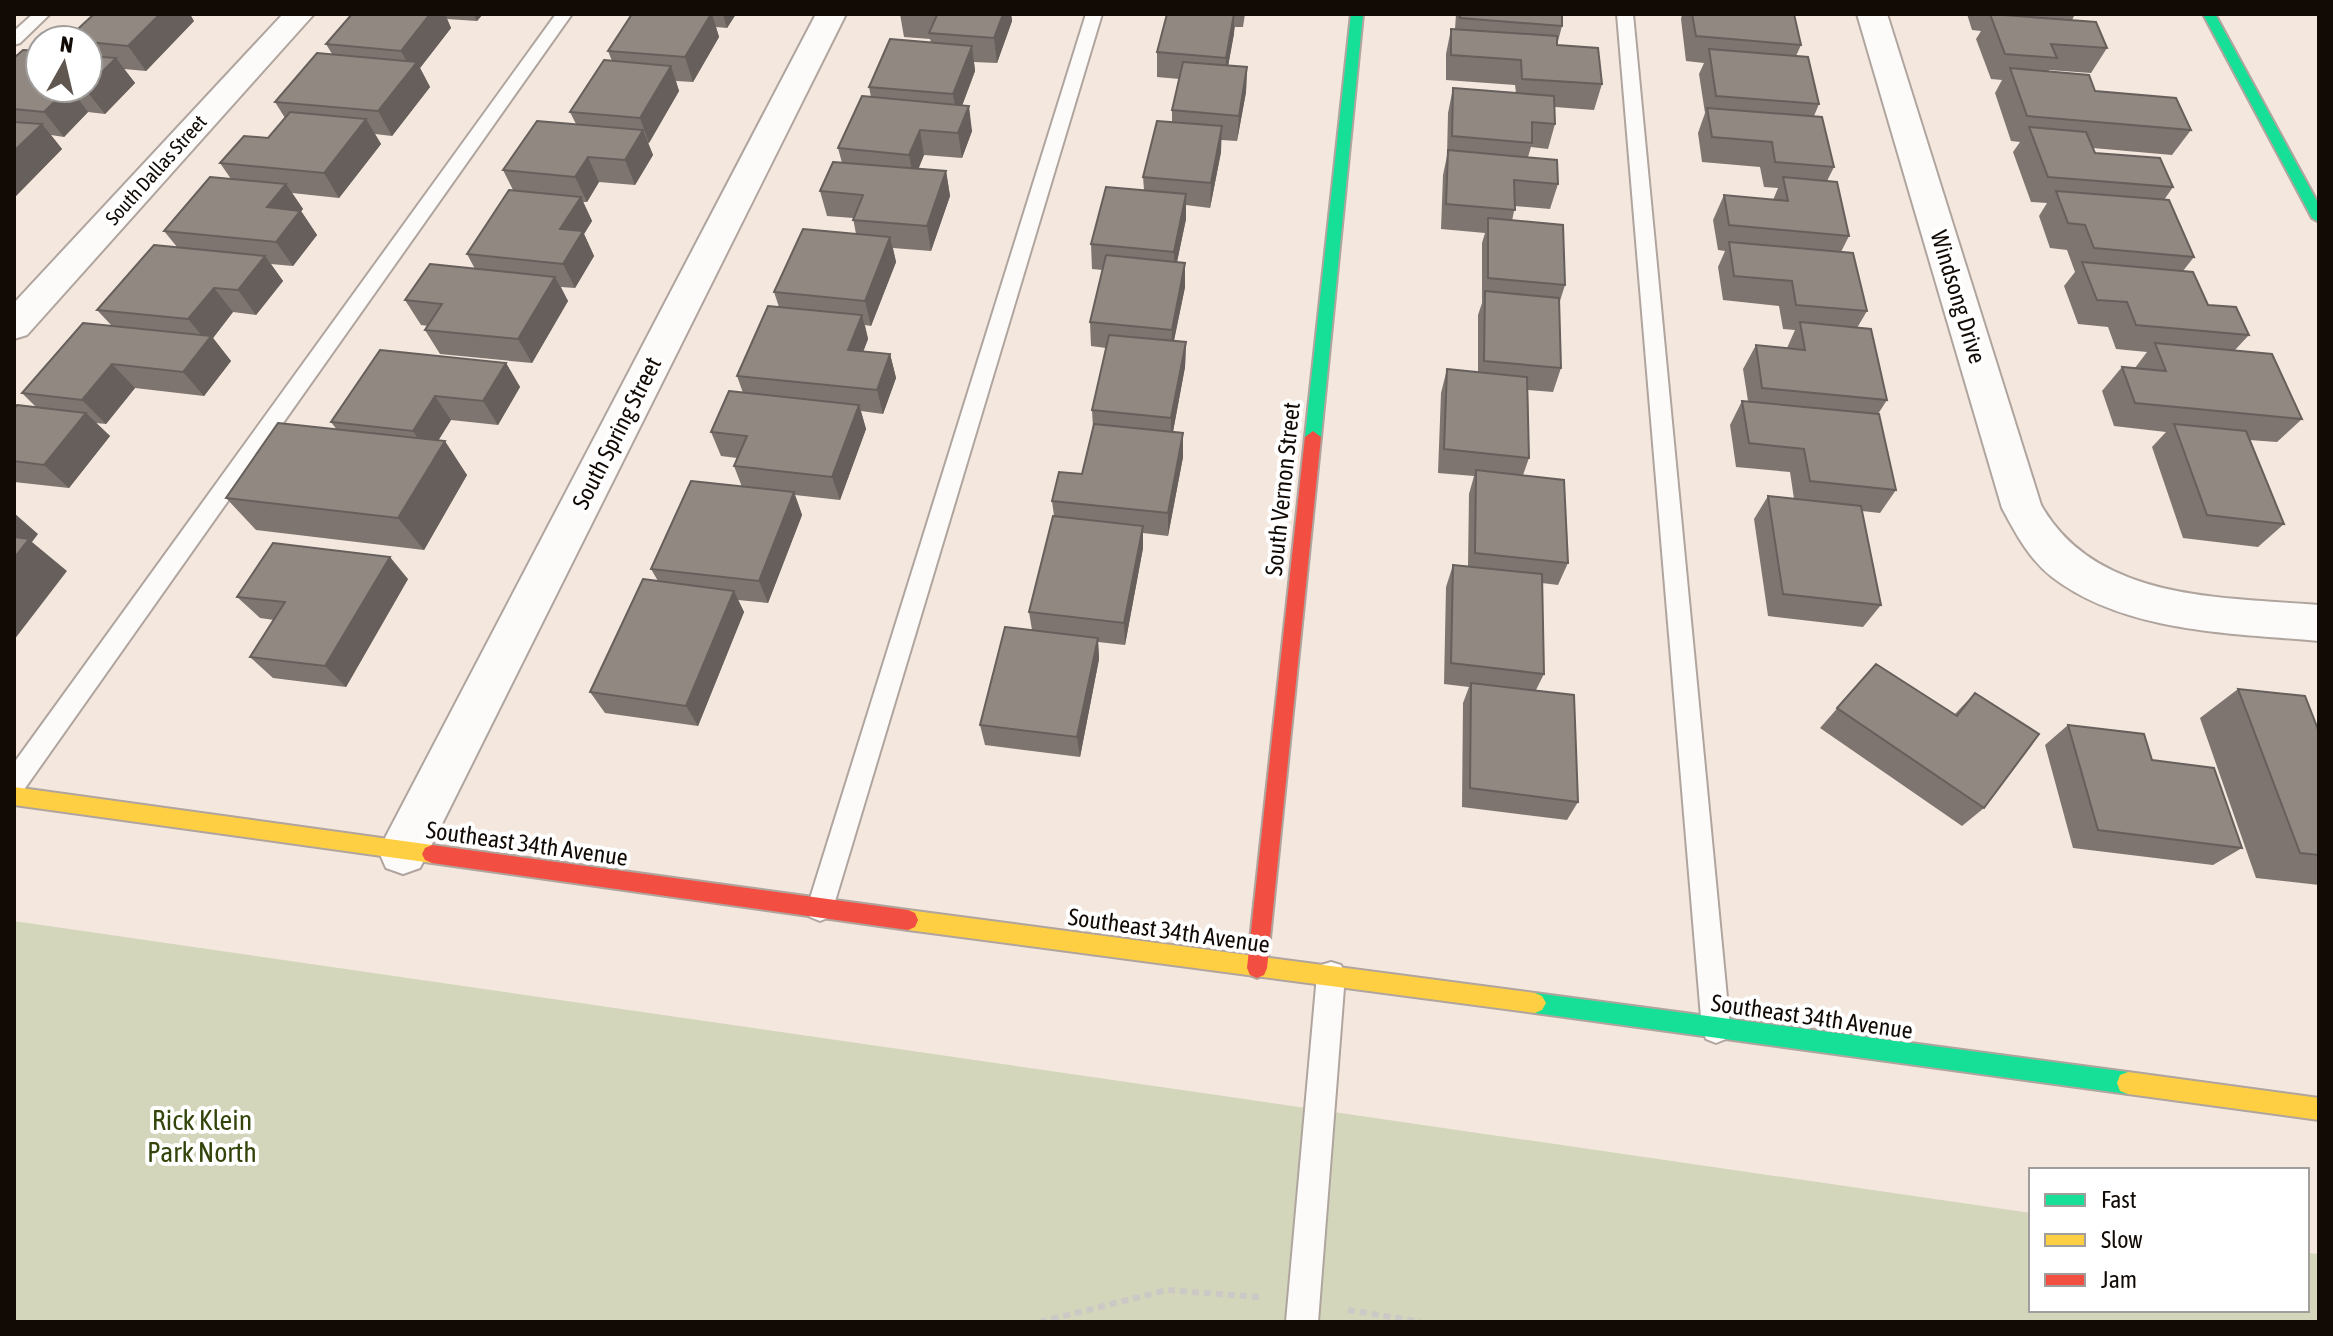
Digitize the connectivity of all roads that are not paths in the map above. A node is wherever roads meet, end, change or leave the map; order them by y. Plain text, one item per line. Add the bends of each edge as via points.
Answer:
1 (42, 14) edge
2 (299, 14) edge
3 (564, 14) edge
4 (831, 14) edge
5 (1094, 14) edge
6 (1357, 14) edge
7 (1625, 14) edge
8 (1872, 14) edge
9 (2209, 14) edge
10 (14, 40) edge
11 (2319, 218) edge
12 (14, 326) edge
13 (2319, 623) edge
14 (14, 783) edge
15 (14, 796) edge
16 (403, 852) junction
17 (820, 908) junction
18 (1257, 968) junction
19 (1331, 975) junction
20 (1716, 1029) junction
21 (2319, 1109) edge
22 (1302, 1312) edge

1 - 10 lane
2 - 12 street, South Dallas Street
3 - 14 lane
4 - 16 street, South Spring Street
5 - 17 lane
6 - 18 main road, South Vernon Street
7 - 20 lane
8 - 13 street, Windsong Drive via 2022,508 2042,541 2069,567 2117,594 2181,609
9 - 11 main road
15 - 16 main road, Southeast 34th Avenue
16 - 17 main road, Southeast 34th Avenue
17 - 18 main road, Southeast 34th Avenue
18 - 19 main road, Southeast 34th Avenue
19 - 20 main road, Southeast 34th Avenue
19 - 22 lane
20 - 21 main road, Southeast 34th Avenue

